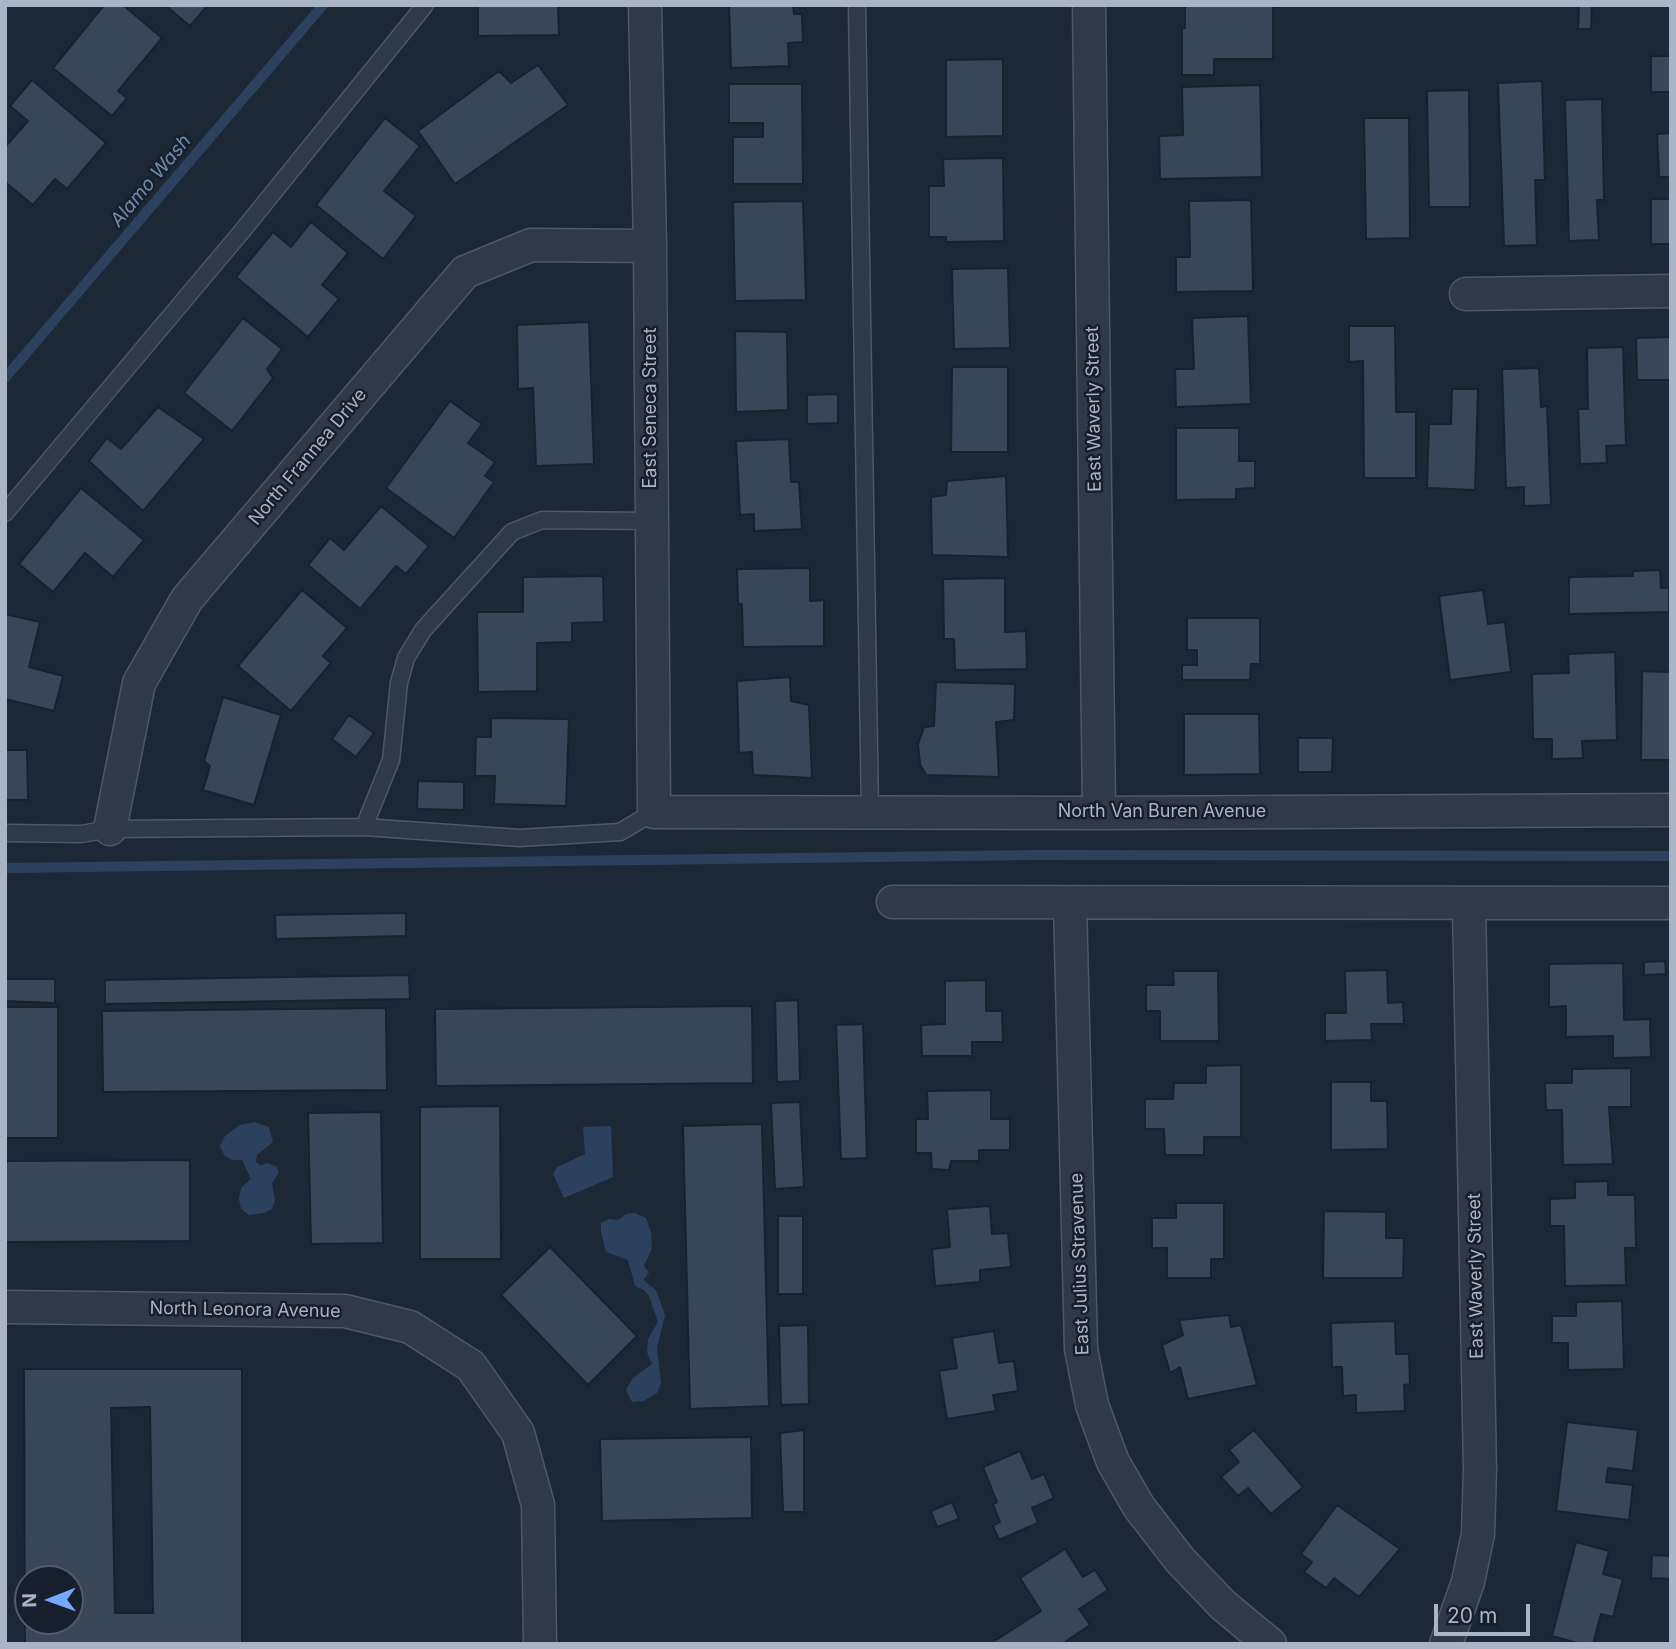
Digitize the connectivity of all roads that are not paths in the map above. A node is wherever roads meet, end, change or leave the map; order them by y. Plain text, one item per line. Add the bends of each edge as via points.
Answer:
1 (425, 5) edge
2 (645, 5) edge
3 (857, 5) edge
4 (1089, 5) edge
5 (650, 246) junction
6 (1671, 291) edge
7 (1466, 293) dead end
8 (5, 513) edge
9 (652, 521) junction
10 (1671, 810) edge
11 (654, 811) junction
12 (870, 812) junction
13 (1099, 813) junction
14 (364, 827) junction
15 (110, 829) junction
16 (5, 833) edge
17 (893, 902) dead end
18 (1070, 903) junction
19 (1671, 903) edge
20 (1469, 904) junction
21 (5, 1307) edge
22 (540, 1644) edge
23 (1270, 1644) edge
24 (1446, 1644) edge

1 - 8 lane
2 - 5 street, East Seneca Street
3 - 12 lane
4 - 13 street, East Waverly Street
5 - 9 street, East Seneca Street
5 - 15 street, North Frannea Drive via 531,245 465,272 187,599 139,683
6 - 7 street
9 - 11 street, East Seneca Street
9 - 14 lane via 542,520 512,532 424,630 406,657 391,760
10 - 13 street, North Van Buren Avenue
11 - 12 street, North Van Buren Avenue
11 - 14 lane via 620,832 519,838
12 - 13 street, North Van Buren Avenue
14 - 15 lane
15 - 16 lane via 80,834
17 - 18 street
18 - 20 street
18 - 23 street, East Julius Stravenue via 1081,1349 1092,1405 1113,1462 1139,1507 1223,1605
19 - 20 street
20 - 24 street, East Waverly Street via 1480,1470 1475,1546
21 - 22 street, North Leonora Avenue via 345,1311 410,1327 471,1366 518,1433 538,1506

